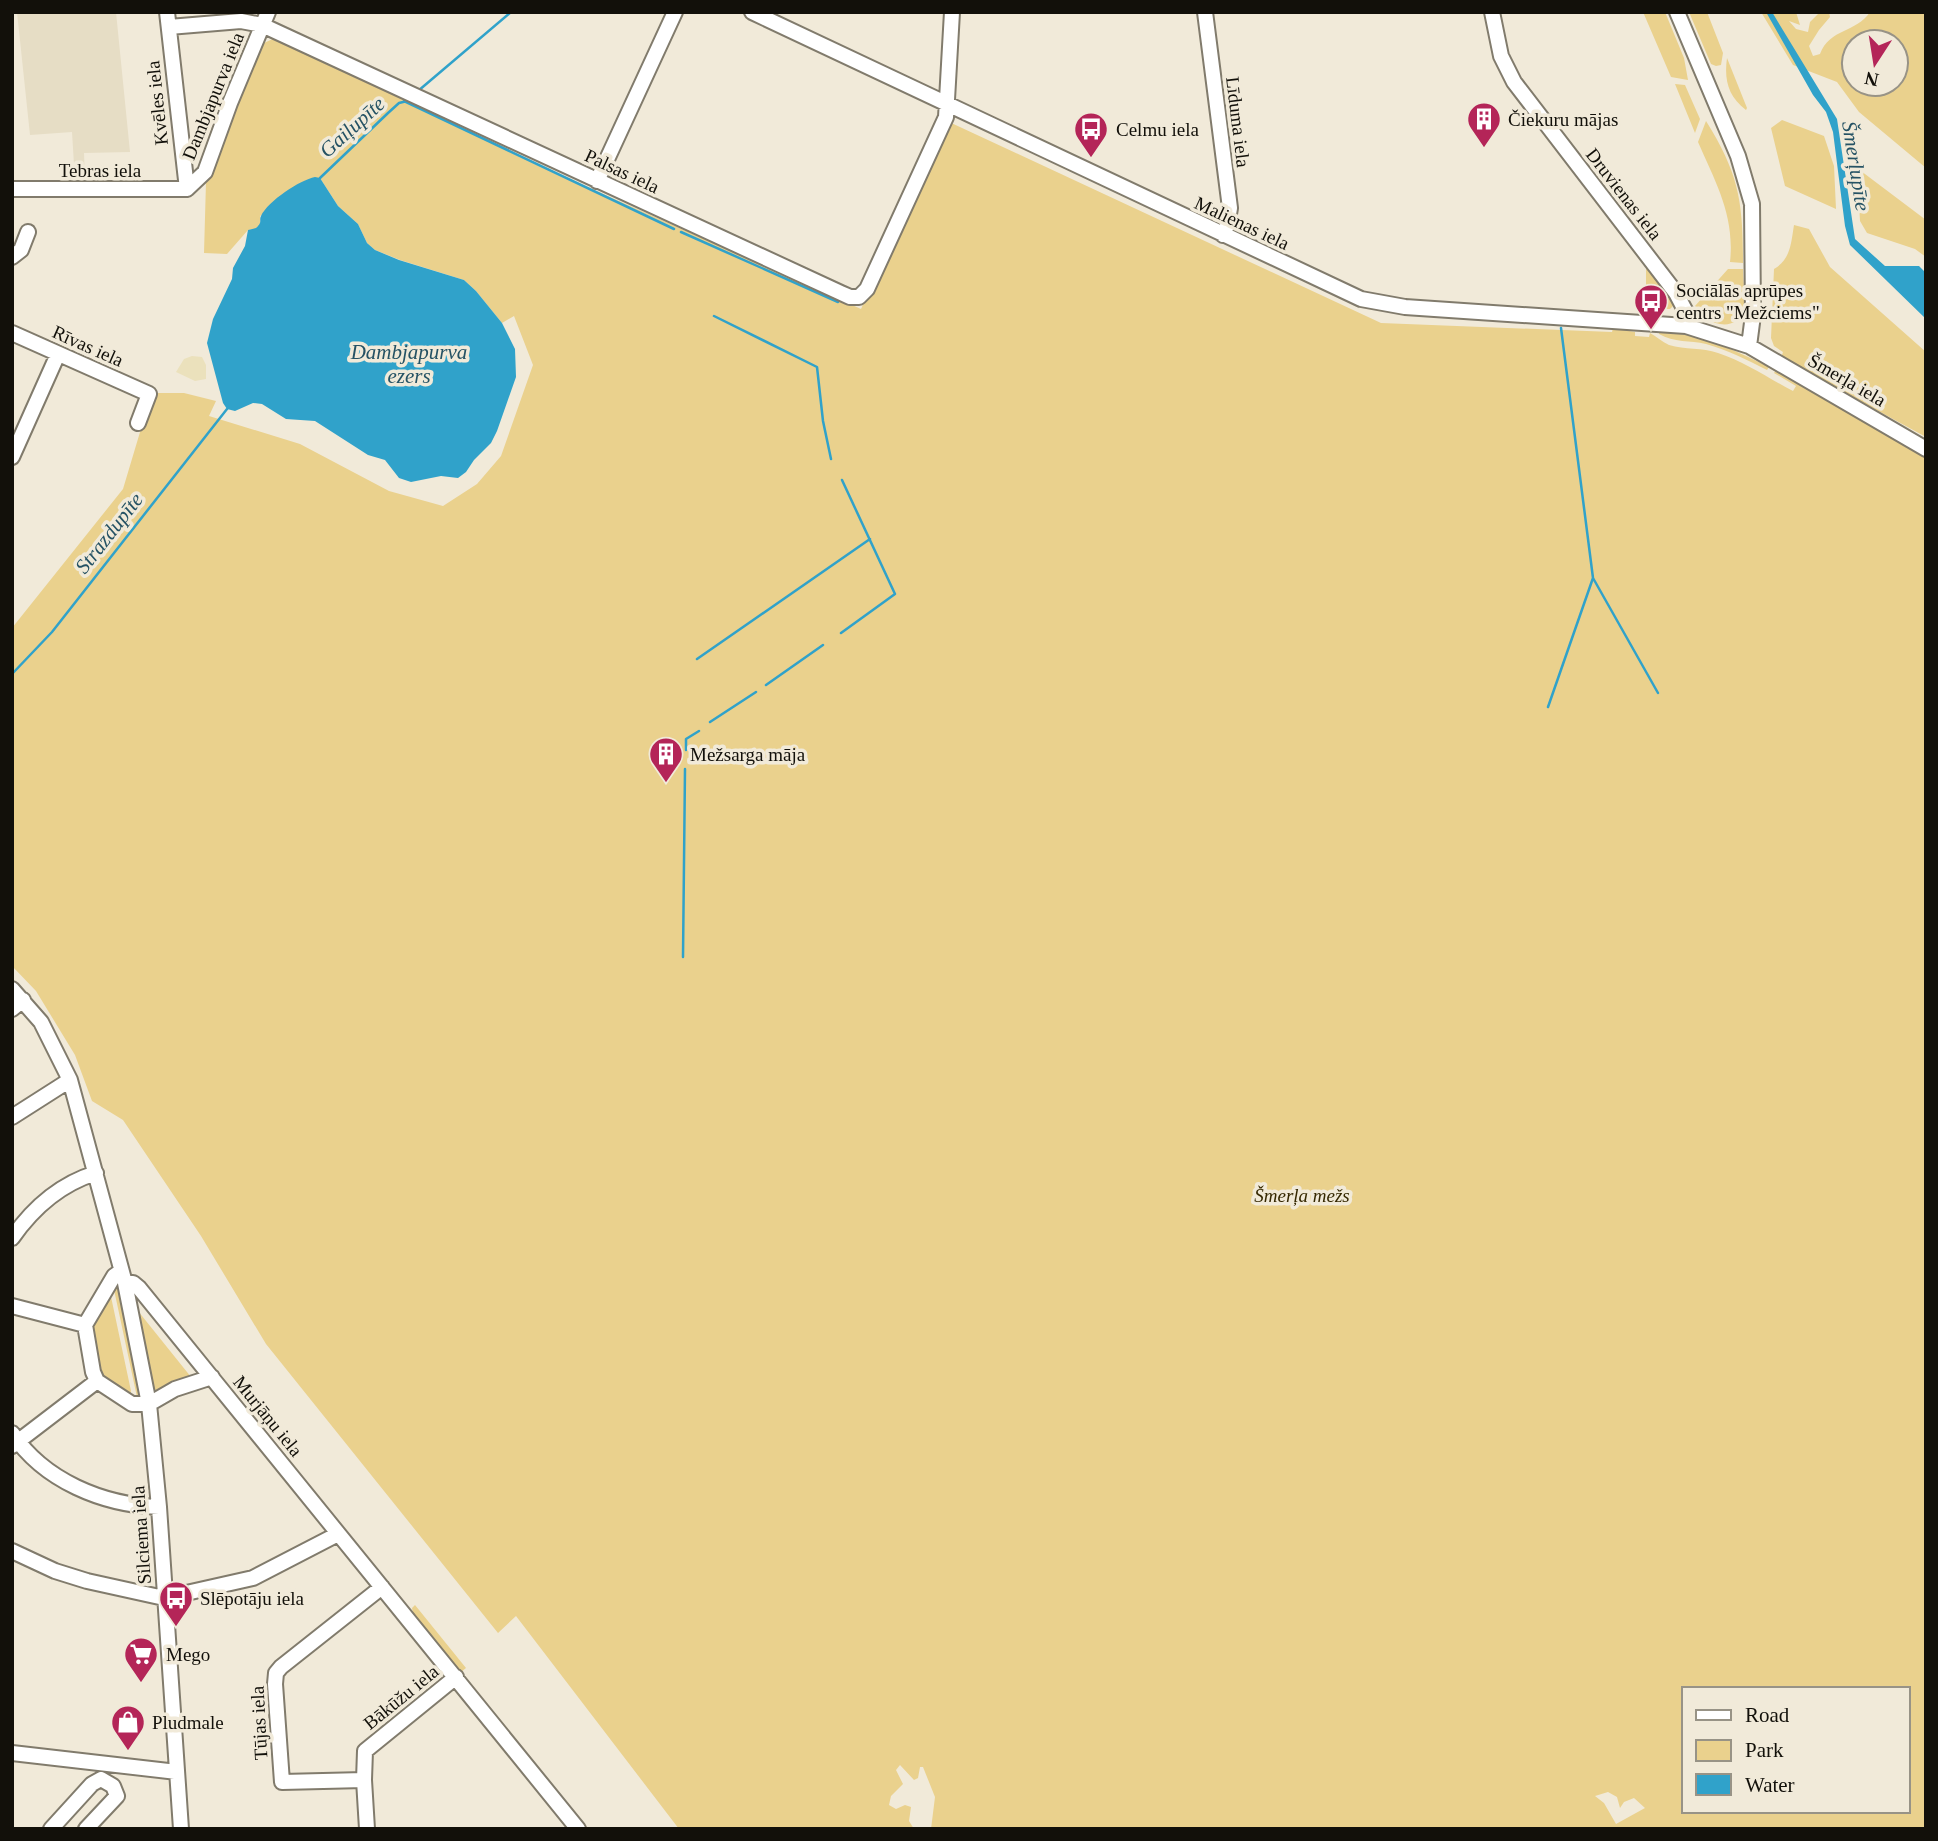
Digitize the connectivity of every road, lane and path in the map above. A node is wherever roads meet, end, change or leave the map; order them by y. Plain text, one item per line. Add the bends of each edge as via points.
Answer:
1 (674, 12) edge
2 (752, 12) edge
3 (952, 12) edge
4 (1205, 12) edge
5 (1492, 12) edge
6 (1677, 12) edge
7 (265, 19) edge
8 (168, 20) edge
9 (948, 105) junction
10 (597, 181) junction
11 (12, 189) edge
12 (187, 189) junction
13 (28, 232) dead end
14 (1223, 235) junction
15 (12, 257) edge
16 (1685, 326) junction
17 (12, 333) edge
18 (1749, 346) junction
19 (58, 354) junction
20 (138, 423) dead end
21 (1926, 449) edge
22 (12, 457) edge
23 (12, 989) edge
24 (18, 1004) edge
25 (70, 1080) junction
26 (12, 1116) edge
27 (96, 1173) junction
28 (12, 1238) edge
29 (123, 1277) junction
30 (12, 1306) edge
31 (85, 1325) junction
32 (212, 1377) junction
33 (97, 1381) junction
34 (149, 1404) junction
35 (14, 1440) edge
36 (159, 1507) junction
37 (338, 1534) junction
38 (12, 1551) edge
39 (382, 1587) junction
40 (164, 1598) junction
41 (456, 1677) junction
42 (12, 1753) edge
43 (102, 1772) junction
44 (177, 1772) junction
45 (364, 1780) junction
46 (51, 1829) edge
47 (86, 1829) edge
48 (181, 1829) edge
49 (367, 1829) edge
50 (578, 1829) edge

1 - 10 street
2 - 9 street, Malienas iela
3 - 9 street
4 - 14 street, Līduma iela via 1230,208
5 - 16 street, Druvienas iela via 1501,56 1514,82 1676,293 1686,312
6 - 18 street via 1738,156 1752,204
7 - 8 street, Palsas iela
7 - 10 street, Palsas iela
7 - 12 street, Dambjapurva iela via 205,172
8 - 12 street, Kvēles iela
9 - 10 street, Palsas iela via 867,289 859,297 850,297
9 - 14 street, Malienas iela
11 - 12 street, Tebras iela
13 - 15 street via 21,250
14 - 16 street, Malienas iela via 1334,288 1390,305
16 - 18 street, Malienas iela
17 - 19 street, Rīvas iela
18 - 21 street, Šmerļa iela
19 - 20 street, Rīvas iela via 149,394
19 - 22 street
23 - 24 street
24 - 25 street via 41,1022
25 - 26 street
25 - 27 street
27 - 28 street via 55,1193
27 - 29 street
29 - 31 street via 114,1276
29 - 32 street, Murjāņu iela via 139,1287
29 - 34 street, Silciema iela
30 - 31 street
31 - 33 street
32 - 34 street via 175,1389
32 - 37 street, Murjāņu iela
33 - 34 street via 132,1404
33 - 35 street
34 - 36 street, Silciema iela
35 - 36 street via 81,1490 118,1503
36 - 40 street, Silciema iela
37 - 39 street, Murjāņu iela
37 - 40 street via 253,1578
38 - 40 street via 87,1581
39 - 41 street, Murjāņu iela
39 - 45 street, Tūjas iela via 276,1673 282,1783
40 - 44 street, Silciema iela
41 - 45 street, Bākūžu iela via 365,1751
41 - 50 street, Murjāņu iela
42 - 43 street
43 - 44 street
43 - 46 street
43 - 47 street via 117,1796
44 - 48 street, Silciema iela
45 - 49 street, Bākūžu iela

